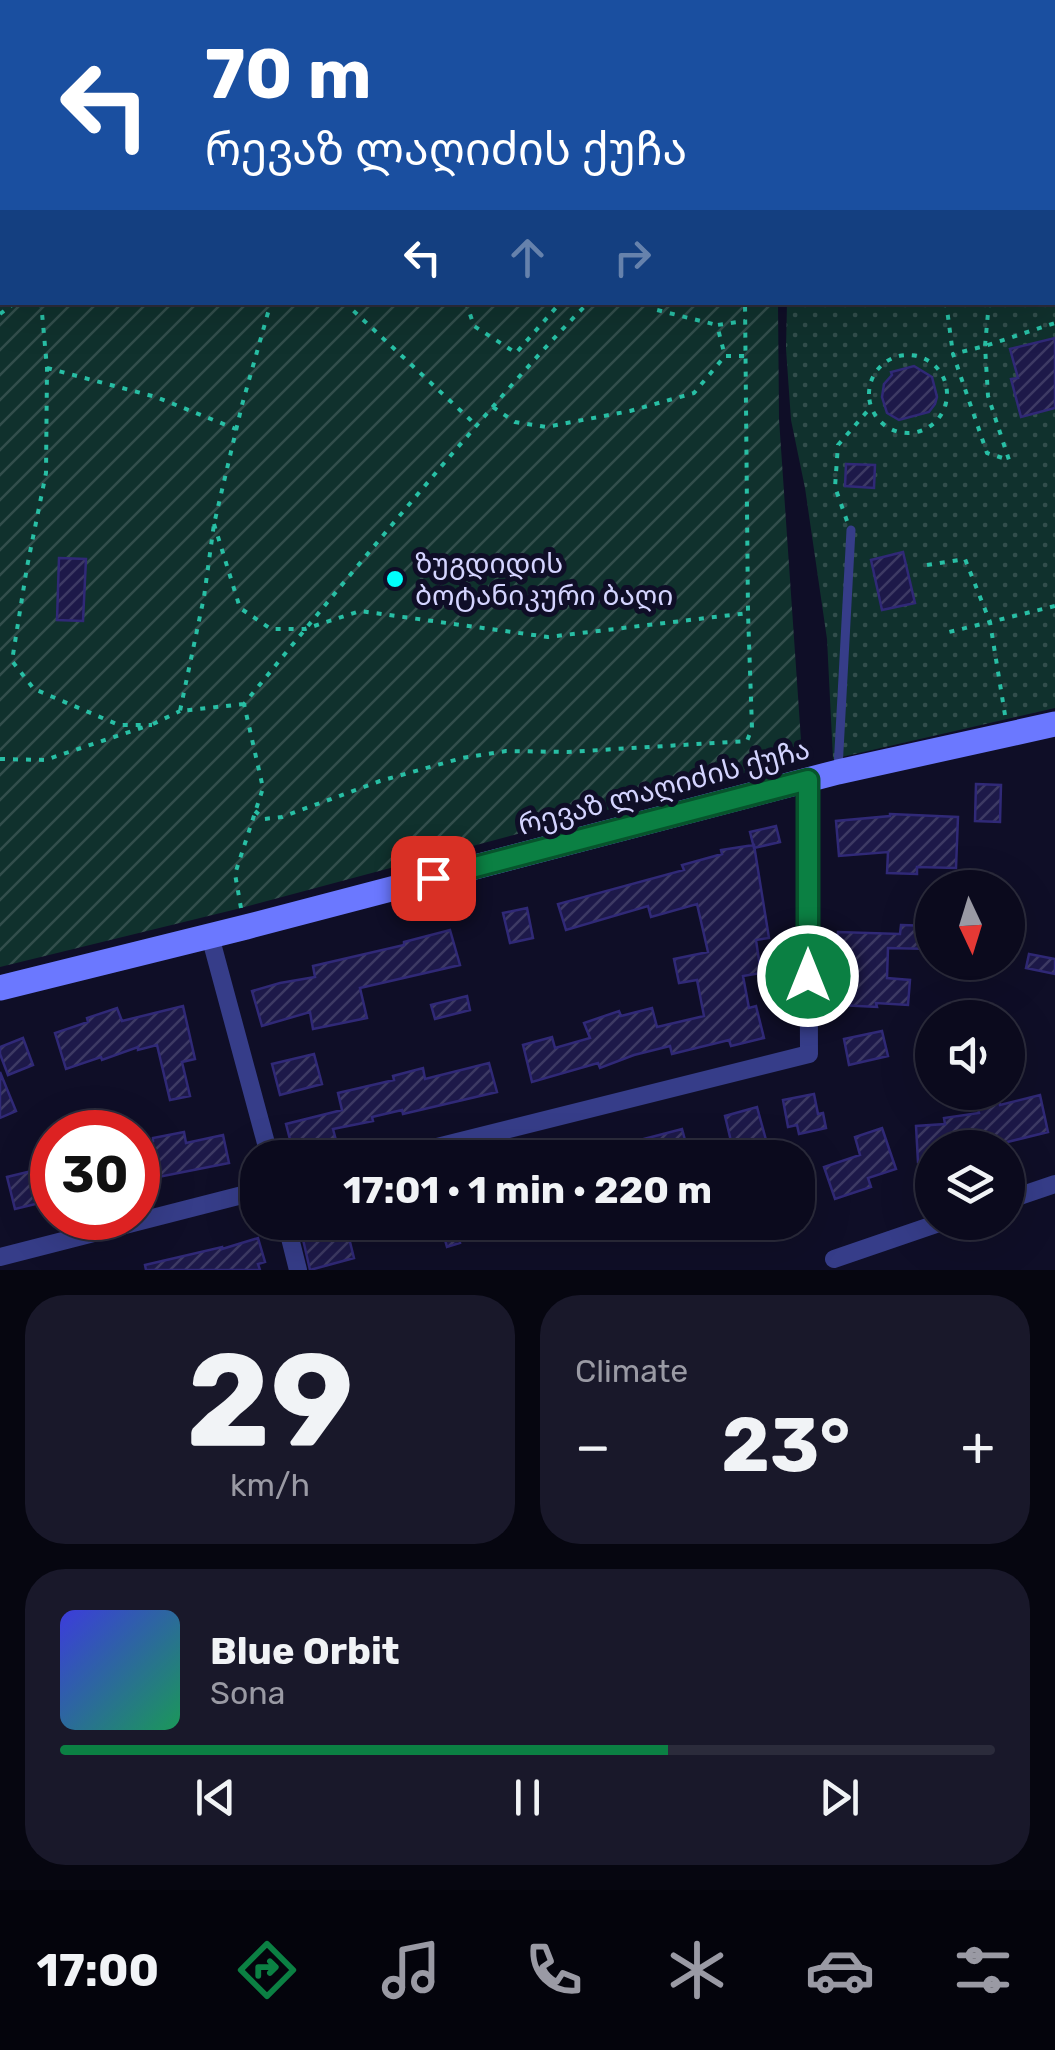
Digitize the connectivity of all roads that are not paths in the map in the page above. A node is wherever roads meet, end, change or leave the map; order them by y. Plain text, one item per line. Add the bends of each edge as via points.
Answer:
1 (850, 530) road end
2 (1055, 724) edge
3 (838, 772) junction
4 (808, 780) junction
5 (210, 936) junction
6 (0, 988) edge
7 (265, 1140) edge
8 (465, 1140) edge
9 (1055, 1184) edge
10 (1025, 1194) edge
11 (240, 1197) edge
12 (915, 1232) edge
13 (290, 1240) edge
14 (0, 1257) edge
15 (834, 1260) dead end
16 (298, 1270) edge

1 - 3 lane
2 - 3 street, რევაზ ლაღიძის ქუჩა
3 - 4 street, რევაზ ლაღიძის ქუჩა
4 - 5 street, რევაზ ლაღიძის ქუჩა
4 - 8 street via 808,1054
5 - 6 street, რევაზ ლაღიძის ქუჩა
5 - 7 street
9 - 10 street
11 - 14 street
12 - 15 street
13 - 16 street

